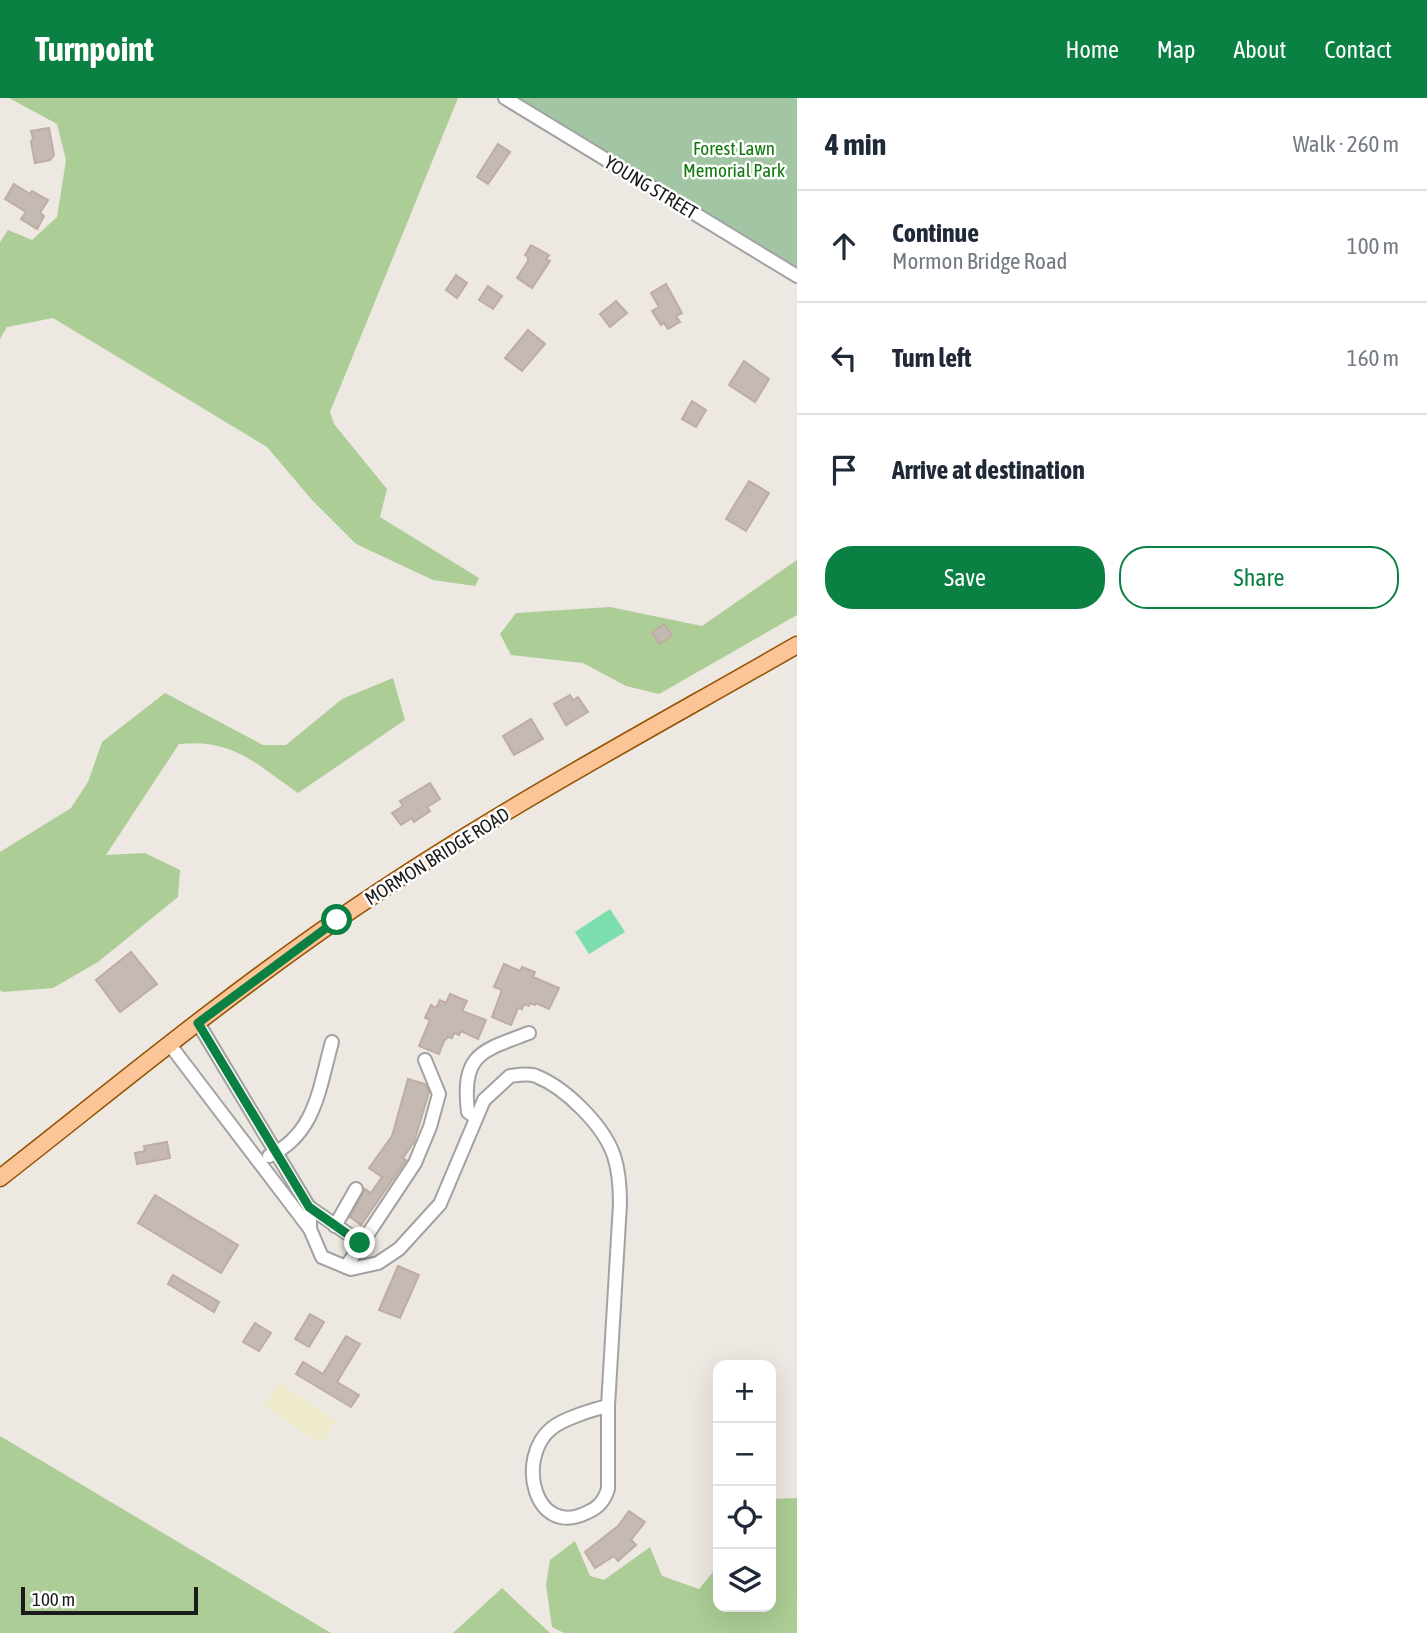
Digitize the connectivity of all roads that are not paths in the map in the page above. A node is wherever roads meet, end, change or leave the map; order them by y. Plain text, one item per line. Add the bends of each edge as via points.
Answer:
1 (505, 98) edge
2 (797, 276) edge
3 (797, 645) edge
4 (198, 1023) junction
5 (529, 1033) dead end
6 (332, 1042) dead end
7 (170, 1045) junction
8 (425, 1060) dead end
9 (475, 1117) junction
10 (276, 1153) junction
11 (258, 1161) junction
12 (0, 1178) edge
13 (356, 1189) dead end
14 (309, 1207) junction
15 (335, 1226) junction
16 (310, 1229) junction
17 (360, 1243) junction
18 (346, 1267) junction
19 (608, 1406) junction

1 - 2 street, YOUNG STREET
3 - 4 main road, MORMON BRIDGE ROAD via 490,821 337,920
4 - 7 main road, MORMON BRIDGE ROAD
4 - 10 street
5 - 9 street via 488,1049 472,1062 466,1095 468,1112
6 - 10 street via 309,1121 296,1140
7 - 11 street
7 - 12 main road, MORMON BRIDGE ROAD
8 - 17 street via 439,1094 430,1128 415,1163
9 - 18 street via 440,1203 399,1249 378,1263
9 - 19 street via 484,1100 510,1076 534,1075 562,1091 591,1118 613,1153 620,1204
10 - 11 street
10 - 14 street
11 - 16 street
13 - 15 street
14 - 15 street
14 - 16 street
15 - 17 street
16 - 18 street via 322,1257
17 - 18 street
19 - 19 street via 605,1500 582,1515 566,1518 554,1514 544,1508 534,1482 532,1466 542,1440 553,1427

